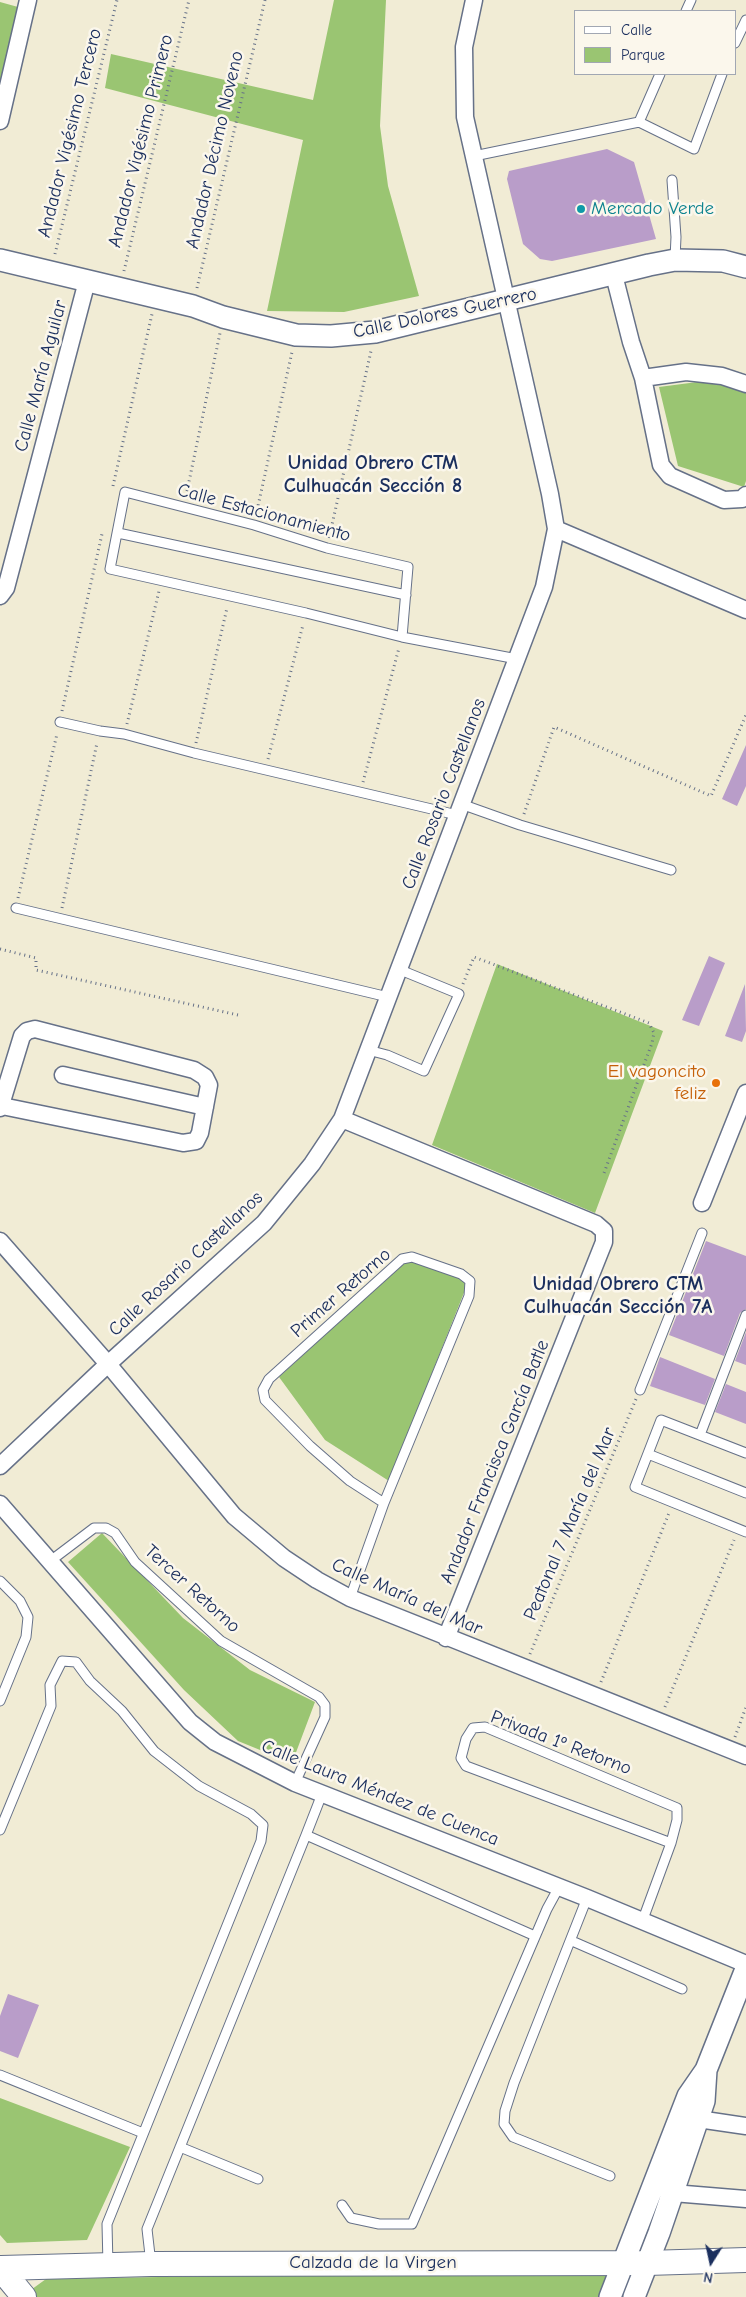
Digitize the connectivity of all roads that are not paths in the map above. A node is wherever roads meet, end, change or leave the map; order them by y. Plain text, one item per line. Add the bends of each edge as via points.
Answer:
1 (28, 0) edge
2 (474, 0) edge
3 (746, 20) edge
4 (736, 41) edge
5 (660, 75) edge
6 (722, 75) edge
7 (0, 121) edge
8 (639, 122) junction
9 (474, 156) junction
10 (672, 180) dead end
11 (0, 260) edge
12 (675, 260) junction
13 (746, 267) edge
14 (614, 275) junction
15 (87, 281) junction
16 (506, 300) junction
17 (642, 378) junction
18 (746, 384) edge
19 (746, 495) edge
20 (556, 529) junction
21 (118, 533) junction
22 (406, 595) junction
23 (0, 596) edge
24 (746, 610) edge
25 (402, 637) junction
26 (517, 658) junction
27 (60, 722) road end
28 (459, 810) junction
29 (671, 870) dead end
30 (16, 908) road end
31 (398, 969) junction
32 (388, 997) junction
33 (368, 1050) junction
34 (63, 1075) dead end
35 (746, 1093) edge
36 (1, 1107) edge
37 (205, 1107) junction
38 (342, 1119) junction
39 (702, 1203) dead end
40 (702, 1233) dead end
41 (0, 1241) edge
42 (746, 1315) edge
43 (108, 1364) junction
44 (640, 1390) road end
45 (700, 1435) junction
46 (746, 1453) edge
47 (648, 1454) junction
48 (0, 1466) edge
49 (746, 1493) edge
50 (384, 1503) junction
51 (0, 1504) edge
52 (742, 1530) edge
53 (48, 1562) junction
54 (0, 1581) edge
55 (350, 1598) junction
56 (446, 1638) junction
57 (0, 1702) edge
58 (746, 1756) edge
59 (296, 1784) junction
60 (322, 1794) junction
61 (0, 1830) edge
62 (306, 1835) junction
63 (670, 1843) junction
64 (560, 1887) junction
65 (588, 1898) junction
66 (642, 1922) junction
67 (535, 1936) junction
68 (572, 1942) junction
69 (746, 1964) edge
70 (746, 1970) edge
71 (682, 1989) dead end
72 (706, 2070) junction
73 (0, 2075) edge
74 (698, 2119) junction
75 (746, 2126) edge
76 (143, 2133) junction
77 (180, 2147) junction
78 (610, 2176) dead end
79 (258, 2179) dead end
80 (673, 2193) junction
81 (746, 2199) edge
82 (342, 2205) dead end
83 (746, 2260) edge
84 (623, 2262) junction
85 (646, 2263) junction
86 (151, 2264) junction
87 (108, 2265) junction
88 (0, 2268) edge
89 (24, 2297) edge
90 (610, 2297) edge
91 (634, 2297) edge

1 - 7 street
2 - 9 street, Calle Rosario Castellanos via 464,47 465,117
3 - 4 lane
5 - 8 lane
6 - 8 lane via 694,149
8 - 9 lane
9 - 16 street, Calle Rosario Castellanos
10 - 12 lane
11 - 15 street, Calle Dolores Guerrero
12 - 13 street, Calle Dolores Guerrero via 723,261
12 - 14 street, Calle Dolores Guerrero
14 - 16 street, Calle Dolores Guerrero
14 - 17 street
15 - 16 street, Calle Dolores Guerrero via 296,334 331,336 375,332
15 - 23 street, Calle María Aguilar via 6,588
16 - 20 street, Calle Rosario Castellanos
17 - 18 street via 686,372 722,376
17 - 19 street via 661,465 670,476 724,500 742,499
20 - 24 street
20 - 26 street, Calle Rosario Castellanos via 544,587
21 - 22 lane
21 - 22 lane, Calle Estacionamiento via 125,492 408,567
21 - 25 lane, Calle Estacionamiento via 110,569
22 - 25 lane, Calle Estacionamiento
25 - 26 lane, Calle Estacionamiento
26 - 28 street, Calle Rosario Castellanos
27 - 28 lane via 124,734 360,792
28 - 29 lane
28 - 31 street, Calle Rosario Castellanos
30 - 32 lane
31 - 32 street, Calle Rosario Castellanos
31 - 33 lane via 459,994 424,1071
32 - 33 street, Calle Rosario Castellanos
33 - 38 street, Calle Rosario Castellanos
34 - 37 street
35 - 39 street
36 - 37 street via 183,1144 196,1141
36 - 37 street via 22,1036 35,1029 194,1070 205,1077 208,1085
38 - 43 street, Calle Rosario Castellanos via 312,1164 264,1224
38 - 56 street, Andador Francisca García Batle via 596,1224 604,1231 604,1242
40 - 44 lane
41 - 43 street, Calle María del Mar
42 - 45 lane
43 - 48 street, Calle Rosario Castellanos
43 - 55 street, Calle María del Mar via 234,1516 284,1558
45 - 46 lane
45 - 47 lane via 661,1420
47 - 49 lane
47 - 52 lane via 635,1487
50 - 50 lane, Primer Retorno via 470,1296 470,1281 461,1274 412,1256 402,1259 269,1379 263,1390 265,1400 310,1446 350,1481
50 - 55 lane, Primer Retorno
51 - 53 street, Calle Laura Méndez de Cuenca
53 - 59 street, Calle Laura Méndez de Cuenca via 190,1722 215,1742
53 - 59 lane, Tercer Retorno via 94,1528 106,1528 115,1533 135,1562 221,1641 319,1696 326,1705 325,1717
54 - 57 lane via 20,1601 28,1617 26,1637
55 - 56 street, Calle María del Mar
56 - 58 street, Calle María del Mar
59 - 60 street, Calle Laura Méndez de Cuenca
60 - 62 lane
60 - 64 street, Calle Laura Méndez de Cuenca
61 - 76 lane via 51,1706 50,1685 62,1661 76,1662 162,1757 199,1786 251,1814 263,1825 261,1841
62 - 67 lane
62 - 77 lane
63 - 63 lane, Privada 1º Retorno via 677,1808 667,1802 485,1727 473,1728 466,1739 460,1758 466,1766
63 - 66 lane, Privada 1º Retorno
64 - 65 street, Calle Laura Méndez de Cuenca
64 - 67 lane
65 - 66 street, Calle Laura Méndez de Cuenca
65 - 68 lane
66 - 69 street, Calle Laura Méndez de Cuenca
67 - 82 lane via 412,2224 379,2224 351,2218
68 - 71 lane
68 - 78 lane via 514,2083 504,2124 513,2137
70 - 72 street
72 - 74 street via 704,2100
72 - 84 street via 688,2096
73 - 76 lane
74 - 75 street
74 - 80 street
76 - 87 lane via 107,2224
77 - 79 lane
77 - 86 lane via 147,2229
80 - 81 street
80 - 85 street
83 - 85 main road, Calzada de la Virgen
84 - 85 main road, Calzada de la Virgen
84 - 86 main road, Calzada de la Virgen
84 - 90 street
85 - 91 street
86 - 87 main road, Calzada de la Virgen
87 - 88 main road, Calzada de la Virgen
88 - 89 main road

